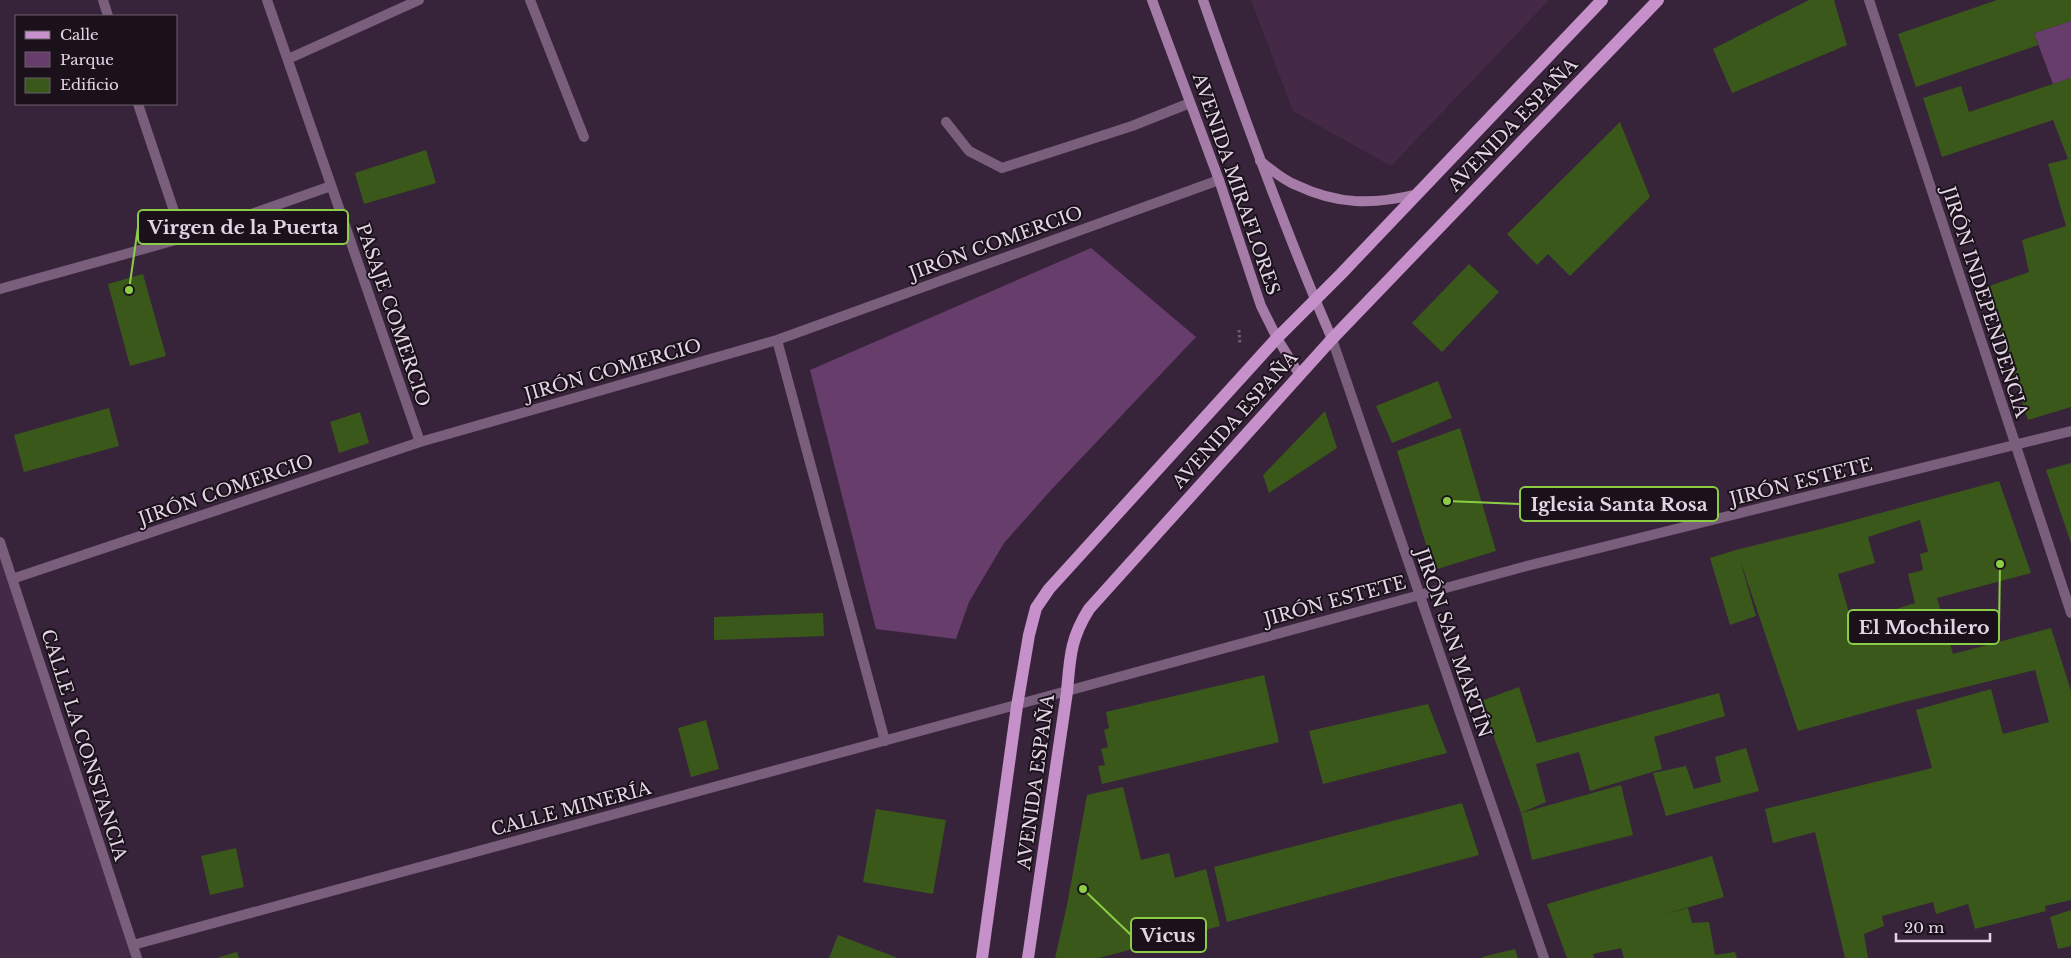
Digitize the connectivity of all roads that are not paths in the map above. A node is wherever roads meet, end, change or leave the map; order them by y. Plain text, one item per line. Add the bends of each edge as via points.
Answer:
1 (103, 0) edge
2 (267, 0) edge
3 (419, 0) edge
4 (530, 0) edge
5 (1152, 0) edge
6 (1203, 0) edge
7 (1602, 0) edge
8 (1658, 0) edge
9 (1869, 0) edge
10 (108, 15) edge
11 (288, 59) junction
12 (1190, 102) junction
13 (138, 105) edge
14 (946, 122) dead end
15 (584, 137) dead end
16 (1260, 161) junction
17 (1219, 180) junction
18 (332, 186) junction
19 (1418, 194) junction
20 (183, 238) junction
21 (0, 289) edge
22 (1315, 300) junction
23 (1277, 338) junction
24 (1332, 339) junction
25 (777, 340) junction
26 (1299, 374) junction
27 (2071, 431) edge
28 (420, 442) junction
29 (2015, 446) junction
30 (0, 542) edge
31 (12, 579) junction
32 (1419, 595) junction
33 (2071, 613) edge
34 (1067, 692) junction
35 (1017, 706) junction
36 (885, 741) junction
37 (133, 945) junction
38 (137, 958) edge
39 (982, 958) edge
40 (1028, 958) edge
41 (1544, 958) edge

1 - 10 street
2 - 11 street, PASAJE COMERCIO
3 - 11 street
4 - 15 street
5 - 12 main road, AVENIDA MIRAFLORES
6 - 16 main road, AVENIDA MIRAFLORES
7 - 19 main road, AVENIDA ESPAÑA
8 - 24 main road, AVENIDA ESPAÑA
9 - 29 street, JIRÓN INDEPENDENCIA
11 - 18 street, PASAJE COMERCIO
12 - 14 street via 1132,126 1002,168 969,151
12 - 17 main road, AVENIDA MIRAFLORES
13 - 20 street
16 - 19 main road via 1294,185 1333,199 1361,203 1390,201
16 - 22 main road, AVENIDA MIRAFLORES
17 - 23 main road, AVENIDA MIRAFLORES via 1261,306
17 - 25 street, JIRÓN COMERCIO
18 - 20 street
18 - 28 street, PASAJE COMERCIO
19 - 22 main road, AVENIDA ESPAÑA
20 - 21 street
22 - 23 main road, AVENIDA ESPAÑA
22 - 24 main road, AVENIDA MIRAFLORES
23 - 26 main road, AVENIDA MIRAFLORES
23 - 35 main road, AVENIDA ESPAÑA via 1049,589 1036,608
24 - 26 main road, AVENIDA ESPAÑA
24 - 32 street, JIRÓN SAN MARTÍN
25 - 28 street, JIRÓN COMERCIO
25 - 36 street
26 - 34 main road, AVENIDA ESPAÑA via 1089,609 1077,628
27 - 29 street, JIRÓN ESTETE
28 - 31 street, JIRÓN COMERCIO
29 - 32 street, JIRÓN ESTETE via 1523,566
29 - 33 street, JIRÓN INDEPENDENCIA
30 - 31 street, CALLE LA CONSTANCIA
31 - 37 street, CALLE LA CONSTANCIA
32 - 34 street, JIRÓN ESTETE
32 - 41 street, JIRÓN SAN MARTÍN
34 - 35 street, JIRÓN ESTETE
34 - 40 main road, AVENIDA ESPAÑA
35 - 36 street, CALLE MINERÍA
35 - 39 main road, AVENIDA ESPAÑA
36 - 37 street, CALLE MINERÍA
37 - 38 street, CALLE LA CONSTANCIA

